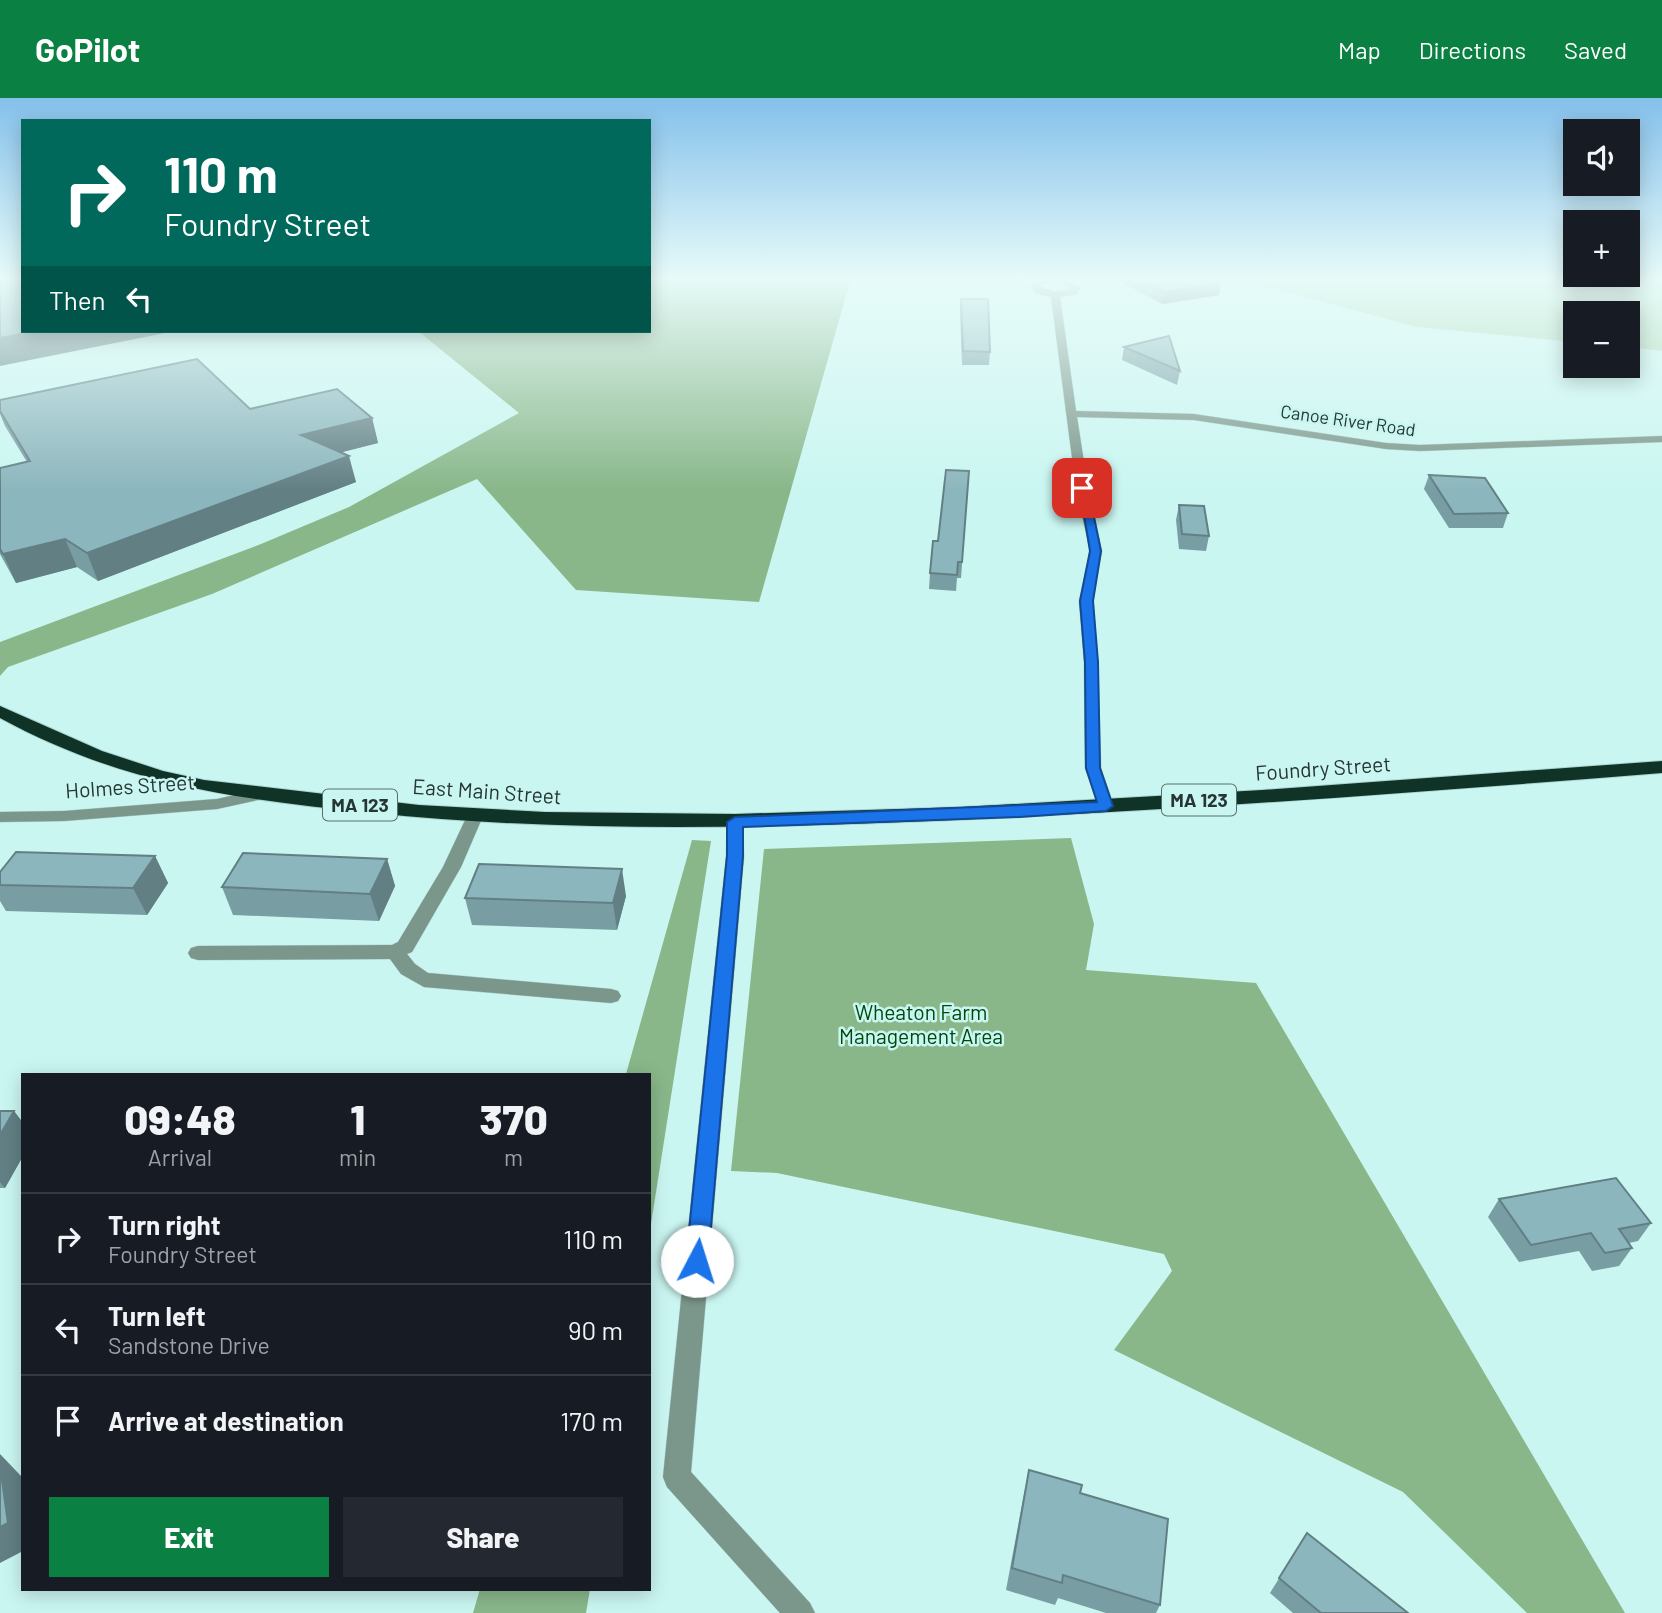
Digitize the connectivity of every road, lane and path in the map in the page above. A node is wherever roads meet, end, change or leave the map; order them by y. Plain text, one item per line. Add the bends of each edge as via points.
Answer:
1 (1062, 349) edge
2 (1071, 414) junction
3 (1662, 439) edge
4 (0, 711) edge
5 (1662, 767) edge
6 (261, 794) junction
7 (1106, 806) junction
8 (475, 816) junction
9 (0, 817) edge
10 (735, 822) junction
11 (395, 952) junction
12 (198, 953) dead end
13 (611, 996) dead end
14 (800, 1613) edge

1 - 2 street
2 - 3 street, Canoe River Road via 1194,417 1420,448
2 - 7 street via 1096,551 1087,601 1093,768
4 - 6 highway, East Main Street / MA 123 via 82,751 159,776
5 - 7 highway, Foundry Street / MA 123
6 - 8 highway, East Main Street / MA 123
6 - 9 street, Holmes Street via 247,801 112,813
7 - 10 highway, Foundry Street / MA 123
8 - 10 highway, East Main Street / MA 123
8 - 11 street via 452,867 405,947
10 - 14 street via 677,1477
11 - 12 street
11 - 13 street via 408,969 424,979

